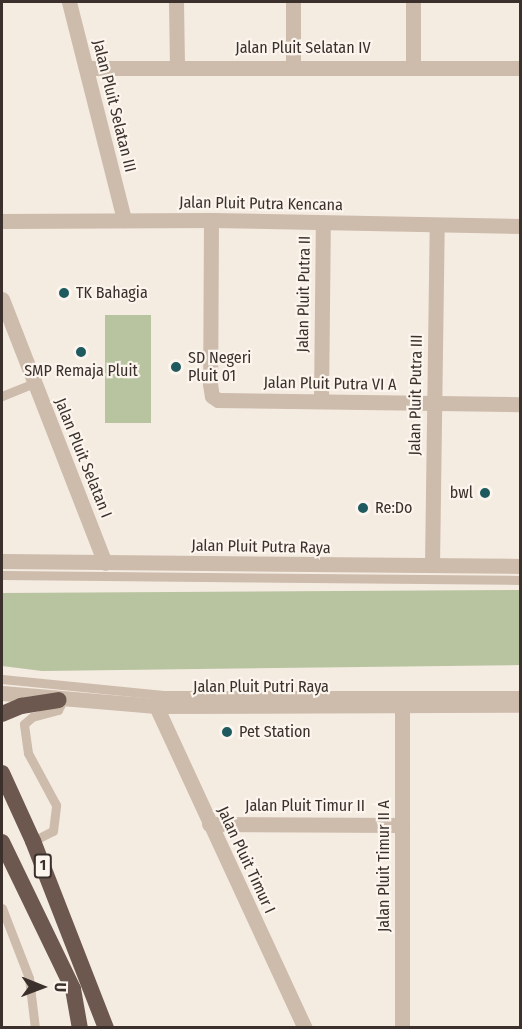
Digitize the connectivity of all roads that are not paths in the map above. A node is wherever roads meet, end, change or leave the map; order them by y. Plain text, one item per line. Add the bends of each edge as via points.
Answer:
1 (69, 2) edge
2 (176, 2) edge
3 (293, 2) edge
4 (413, 2) edge
5 (412, 65) junction
6 (177, 67) junction
7 (292, 67) junction
8 (86, 68) junction
9 (520, 68) edge
10 (124, 220) junction
11 (211, 220) junction
12 (2, 221) edge
13 (323, 223) junction
14 (436, 225) junction
15 (520, 226) edge
16 (2, 299) edge
17 (34, 383) junction
18 (2, 396) edge
19 (321, 402) junction
20 (434, 404) junction
21 (520, 404) edge
22 (2, 561) edge
23 (105, 563) junction
24 (432, 566) junction
25 (520, 566) edge
26 (2, 575) edge
27 (520, 580) edge
28 (2, 679) edge
29 (2, 693) edge
30 (520, 695) edge
31 (61, 700) junction
32 (402, 705) junction
33 (520, 705) edge
34 (156, 706) junction
35 (2, 714) edge
36 (2, 773) edge
37 (209, 824) junction
38 (402, 825) junction
39 (33, 841) junction
40 (2, 842) edge
41 (2, 908) edge
42 (35, 1028) edge
43 (80, 1028) edge
44 (106, 1028) edge
45 (305, 1028) edge
46 (402, 1028) edge

1 - 8 street, Jalan Pluit Selatan III
2 - 6 street
3 - 7 street
4 - 5 street
5 - 7 street, Jalan Pluit Selatan IV
5 - 9 street, Jalan Pluit Selatan IV
6 - 7 street, Jalan Pluit Selatan IV
6 - 8 street, Jalan Pluit Selatan IV
8 - 10 street, Jalan Pluit Selatan III
10 - 11 street, Jalan Pluit Putra Kencana
10 - 12 street, Jalan Pluit Putra Kencana
11 - 13 street, Jalan Pluit Putra Kencana
11 - 19 street, Jalan Pluit Putra VI A via 212,396 222,401
13 - 14 street, Jalan Pluit Putra Kencana
13 - 19 street, Jalan Pluit Putra II
14 - 15 street, Jalan Pluit Putra Kencana
14 - 20 street, Jalan Pluit Putra III
16 - 17 street, Jalan Pluit Selatan I
17 - 18 lane
17 - 23 street, Jalan Pluit Selatan I
19 - 20 street, Jalan Pluit Putra VI A
20 - 21 street, Jalan Pluit Putra VI A
20 - 24 street, Jalan Pluit Putra III
22 - 23 street, Jalan Pluit Putra Raya
23 - 24 street, Jalan Pluit Putra Raya
24 - 25 street, Jalan Pluit Putra Raya
26 - 27 lane
28 - 30 lane via 123,693
29 - 31 street, Jalan Pluit Putri Raya
31 - 34 street, Jalan Pluit Putri Raya
31 - 35 highway via 21,706
31 - 39 lane via 58,710 33,717 24,724 28,753 56,805 53,831
32 - 33 street, Jalan Pluit Putri Raya
32 - 34 street, Jalan Pluit Putri Raya
32 - 38 street, Jalan Pluit Timur II A
34 - 37 street, Jalan Pluit Timur I
36 - 39 highway, 1
37 - 38 street, Jalan Pluit Timur II
37 - 45 street, Jalan Pluit Timur I
38 - 46 street, Jalan Pluit Timur II A
39 - 44 highway, 1
40 - 43 highway, 1 via 73,989
41 - 42 lane via 29,978

